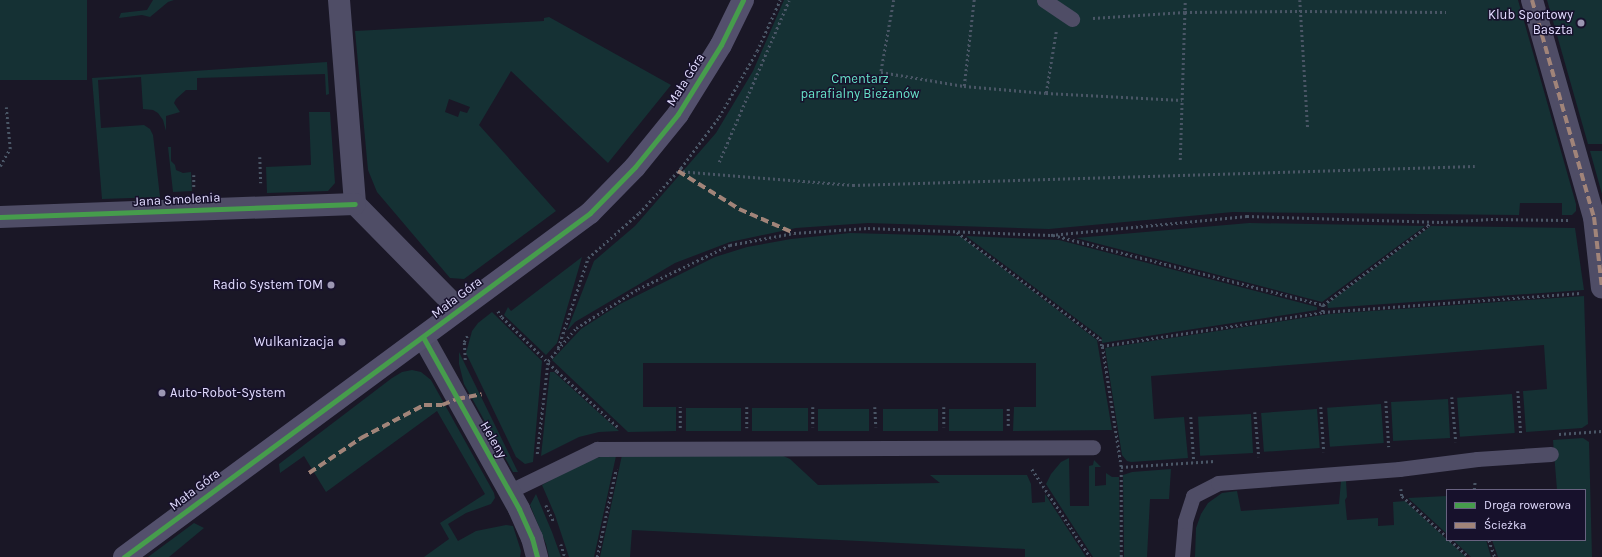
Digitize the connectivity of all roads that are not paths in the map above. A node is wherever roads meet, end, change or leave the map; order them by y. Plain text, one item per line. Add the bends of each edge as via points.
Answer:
1 (339, 0) edge
2 (743, 0) edge
3 (1044, 0) edge
4 (1532, 0) edge
5 (1072, 19) road end
6 (355, 204) junction
7 (0, 217) edge
8 (1594, 290) edge
9 (459, 310) junction
10 (423, 337) junction
11 (1093, 447) dead end
12 (1551, 454) dead end
13 (510, 491) junction
14 (124, 557) edge
15 (537, 557) edge
16 (1182, 557) edge

1 - 6 street
2 - 9 street, Mała Góra via 694,90 635,167 590,213
3 - 5 lane
4 - 8 street via 1594,217
6 - 7 street, Jana Smolenia
6 - 9 street
9 - 10 street, Mała Góra
10 - 13 street, Heleny
10 - 14 street, Mała Góra
11 - 13 lane via 597,449
12 - 16 lane via 1218,483 1193,496 1185,521
13 - 15 street, Heleny via 532,538

